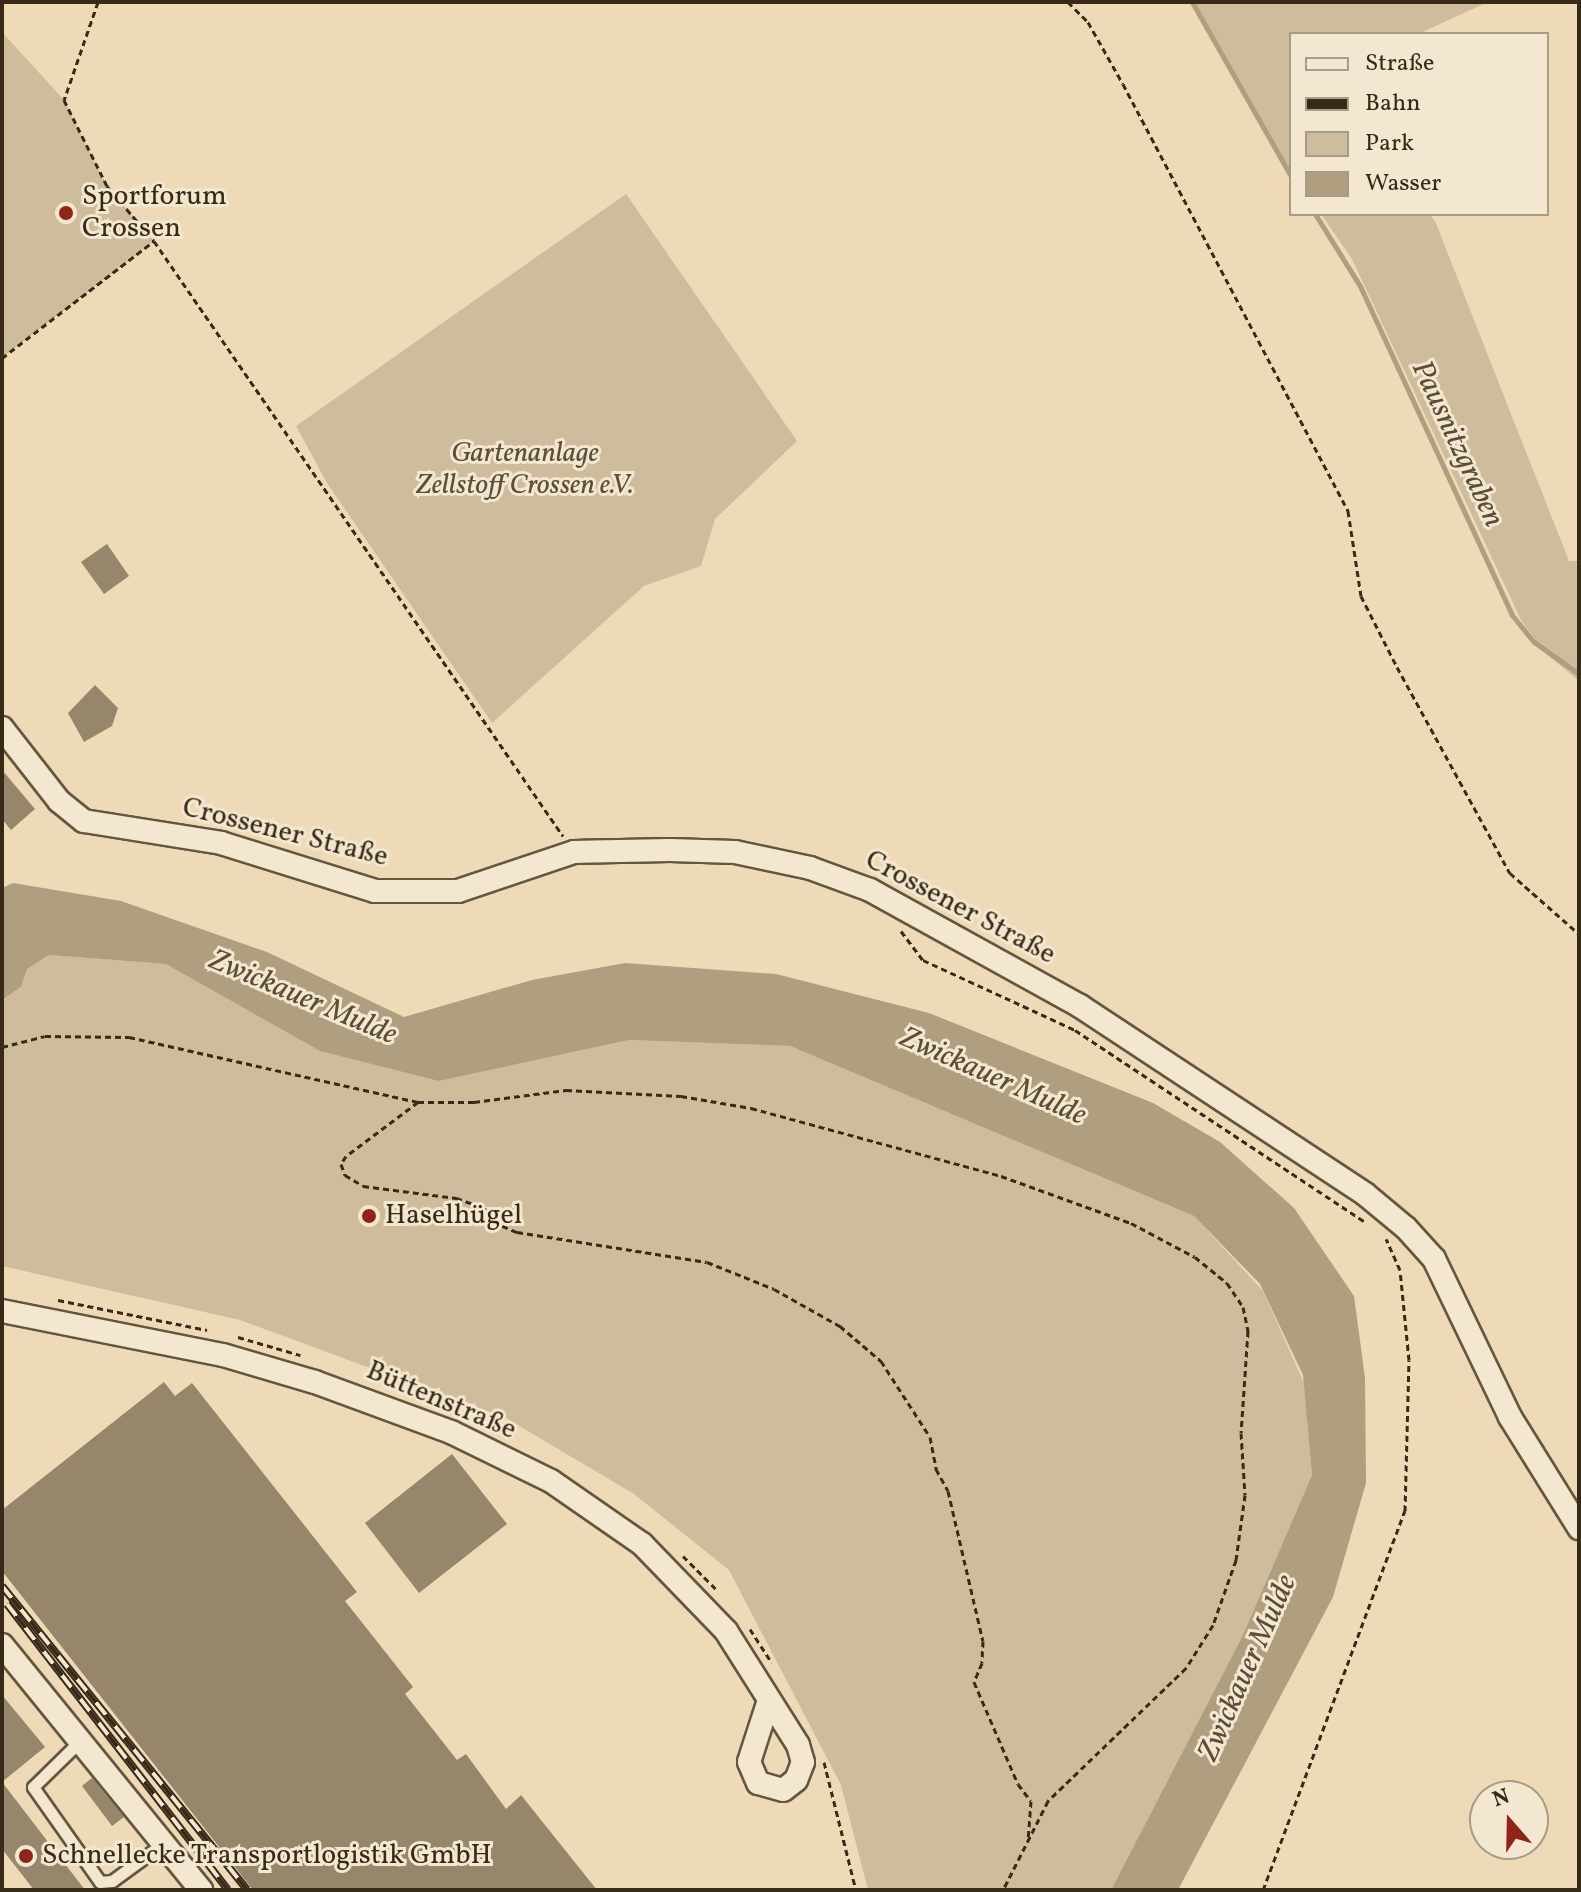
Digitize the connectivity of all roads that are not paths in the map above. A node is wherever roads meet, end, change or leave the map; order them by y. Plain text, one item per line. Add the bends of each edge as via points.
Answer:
1 (2, 728) edge
2 (2, 1311) edge
3 (1579, 1528) edge
4 (2, 1645) edge
5 (769, 1700) dead end
6 (81, 1739) junction
7 (164, 1843) junction
8 (201, 1890) edge

1 - 3 street, Crossener Straße via 59,801 84,821 221,843 375,891 458,891 574,852 735,852 810,868 870,890 1080,1006 1352,1185 1406,1228 1434,1259 1510,1417
2 - 5 street, Büttenstraße via 223,1355 315,1382 451,1432 551,1481 642,1544 726,1631
4 - 6 street
6 - 7 street
6 - 7 lane via 33,1787 100,1882 112,1881
7 - 8 street

